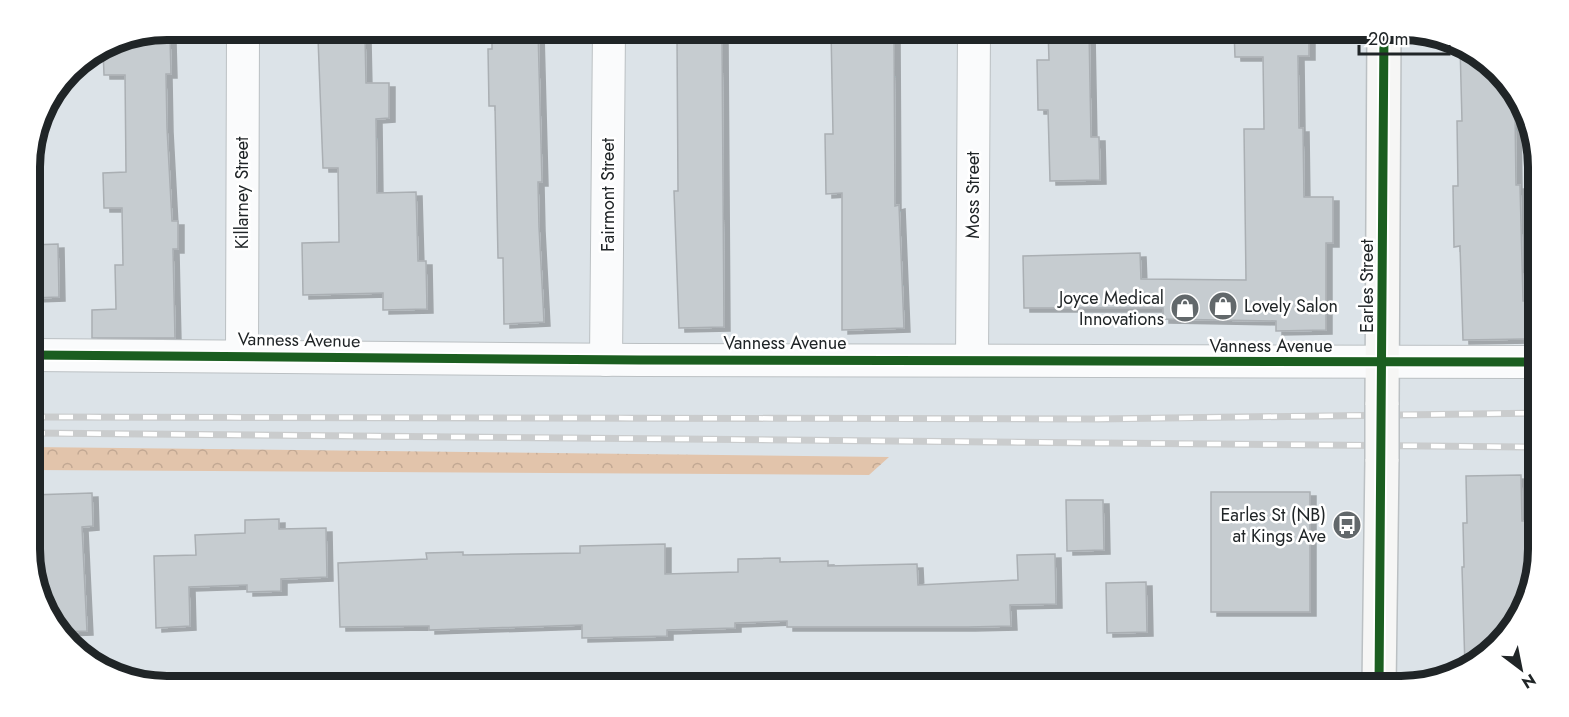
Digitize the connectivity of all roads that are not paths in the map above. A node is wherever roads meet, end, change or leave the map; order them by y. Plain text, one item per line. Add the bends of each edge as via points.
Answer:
1 (974, 40) edge
2 (1384, 40) edge
3 (243, 41) edge
4 (609, 41) edge
5 (40, 355) edge
6 (242, 356) junction
7 (606, 360) junction
8 (972, 360) junction
9 (1383, 362) junction
10 (1528, 362) edge
11 (1379, 676) edge

1 - 8 street, Moss Street
2 - 9 street, Earles Street
3 - 6 street, Killarney Street
4 - 7 street, Fairmont Street
5 - 6 street, Vanness Avenue
6 - 7 street, Vanness Avenue
7 - 8 street, Vanness Avenue
8 - 9 street, Vanness Avenue
9 - 10 street, Vanness Avenue
9 - 11 street, Earles Street, bridge

